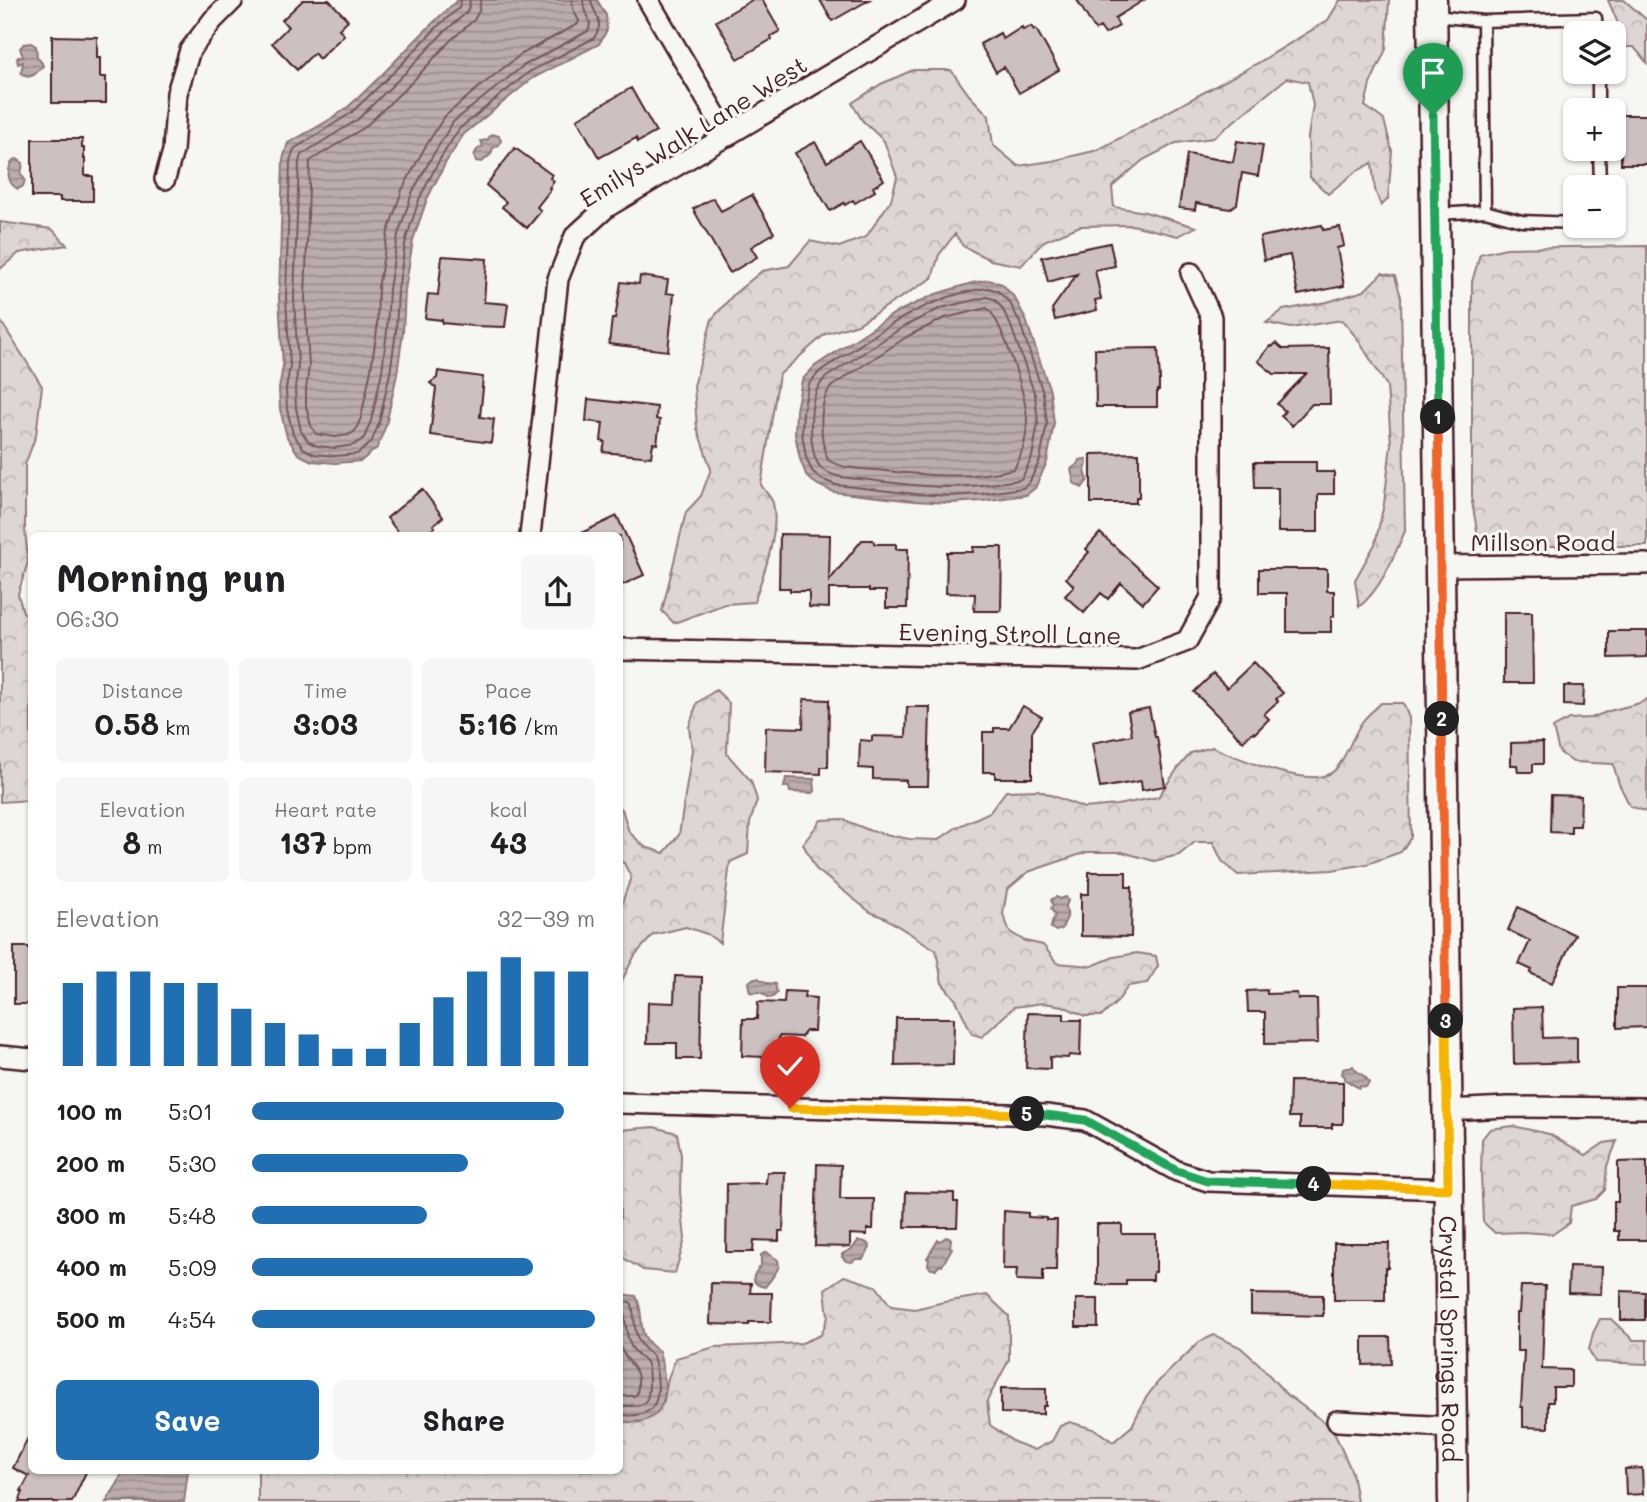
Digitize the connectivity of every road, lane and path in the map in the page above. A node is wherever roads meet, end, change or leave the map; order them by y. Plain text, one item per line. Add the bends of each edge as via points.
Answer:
1 (233, 0) edge
2 (648, 0) edge
3 (955, 0) edge
4 (1432, 8) edge
5 (1483, 21) junction
6 (1597, 21) edge
7 (728, 136) junction
8 (165, 179) dead end
9 (1485, 211) junction
10 (1435, 214) junction
11 (1563, 223) edge
12 (1191, 273) dead end
13 (530, 532) edge
14 (1647, 564) edge
15 (1440, 566) junction
16 (623, 649) edge
17 (0, 1056) edge
18 (28, 1059) edge
19 (623, 1103) edge
20 (1647, 1108) edge
21 (1447, 1110) junction
22 (1448, 1189) junction
23 (1337, 1421) dead end
24 (1451, 1427) junction
25 (1452, 1502) edge

1 - 8 street via 190,50 177,93 173,151
2 - 7 street
3 - 7 street, Emilys Walk Lane West
4 - 5 lane
4 - 10 street, Crystal Springs Road
5 - 6 lane
5 - 9 lane
7 - 13 street, Emilys Walk Lane West via 607,207 575,236 558,279
9 - 10 lane
9 - 11 lane via 1522,221
10 - 15 street, Crystal Springs Road
12 - 16 street, Evening Stroll Lane via 1210,317 1211,597 1187,641 1136,660
14 - 15 street, Millson Road
15 - 21 street, Crystal Springs Road
17 - 18 street
19 - 22 street via 1046,1115 1085,1120 1177,1171 1208,1181
20 - 21 street
21 - 22 street, Crystal Springs Road
22 - 24 street, Crystal Springs Road
23 - 24 street
24 - 25 street, Crystal Springs Road

